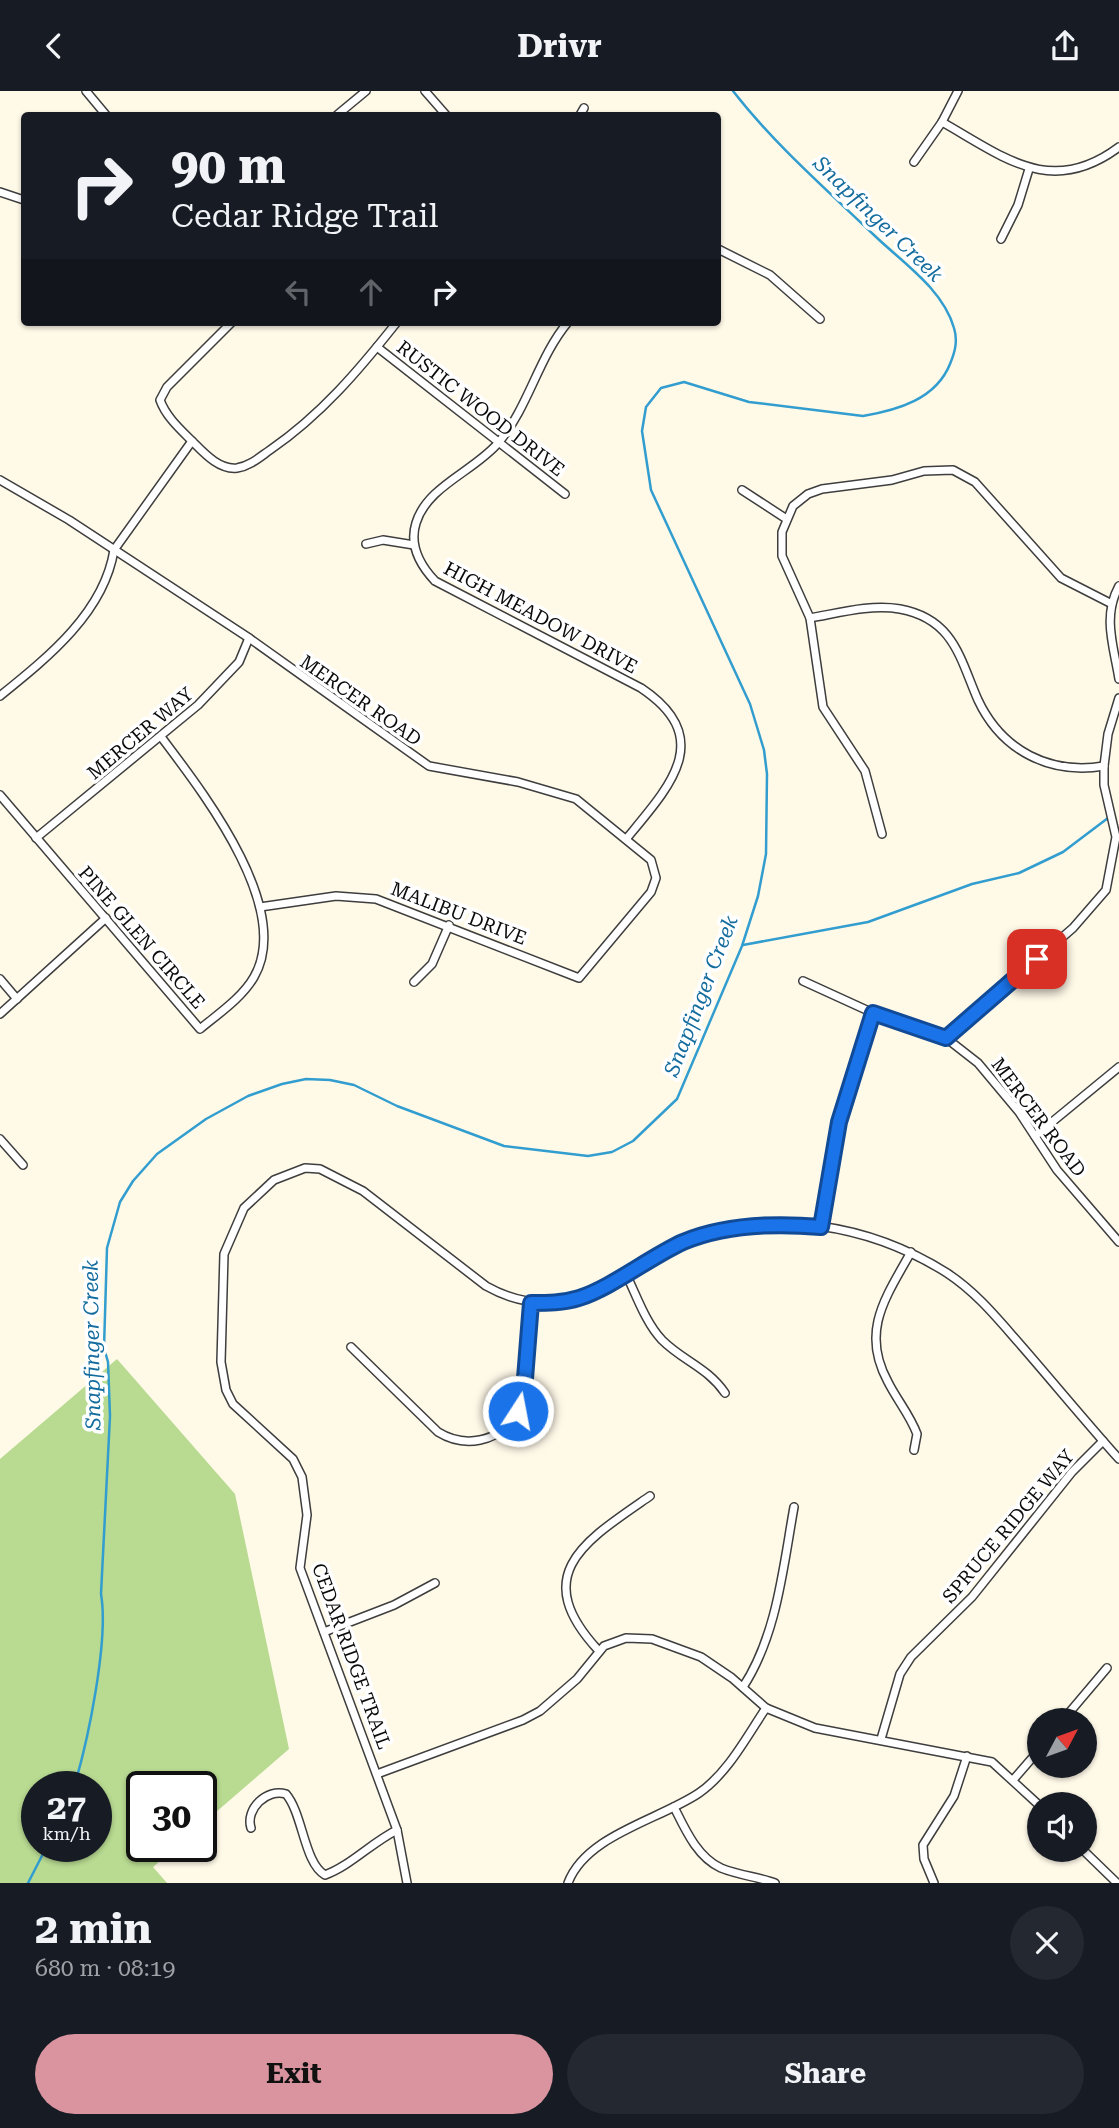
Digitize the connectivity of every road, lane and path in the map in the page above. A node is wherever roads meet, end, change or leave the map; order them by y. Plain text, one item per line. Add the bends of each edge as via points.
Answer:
1 (86, 91) edge
2 (366, 91) edge
3 (425, 91) edge
4 (958, 91) edge
5 (104, 112) edge
6 (341, 112) edge
7 (443, 112) edge
8 (942, 122) junction
9 (1119, 147) edge
10 (914, 162) dead end
11 (1029, 169) junction
12 (0, 192) edge
13 (21, 199) edge
14 (1001, 239) dead end
15 (721, 250) edge
16 (820, 319) dead end
17 (228, 326) edge
18 (394, 326) edge
19 (566, 326) edge
20 (377, 347) junction
21 (192, 441) junction
22 (498, 442) junction
23 (0, 480) edge
24 (742, 490) dead end
25 (565, 494) dead end
26 (785, 518) junction
27 (366, 544) dead end
28 (414, 545) junction
29 (114, 550) junction
30 (1119, 586) edge
31 (1110, 603) junction
32 (810, 618) junction
33 (249, 638) junction
34 (1119, 679) edge
35 (0, 696) edge
36 (1119, 698) edge
37 (162, 738) junction
38 (1104, 766) junction
39 (0, 795) edge
40 (882, 834) dead end
41 (1117, 837) edge
42 (36, 838) junction
43 (627, 838) junction
44 (260, 907) junction
45 (106, 918) junction
46 (449, 925) junction
47 (621, 928) joint
48 (0, 979) edge
49 (414, 982) dead end
50 (803, 982) dead end
51 (17, 999) junction
52 (0, 1013) edge
53 (873, 1013) junction
54 (946, 1038) junction
55 (1119, 1067) edge
56 (1035, 1136) junction
57 (0, 1139) edge
58 (23, 1165) dead end
59 (821, 1227) junction
60 (1119, 1242) edge
61 (911, 1252) junction
62 (625, 1272) junction
63 (531, 1303) junction
64 (351, 1347) dead end
65 (725, 1393) dead end
66 (1103, 1441) junction
67 (914, 1450) dead end
68 (1119, 1459) edge
69 (650, 1496) dead end
70 (794, 1507) dead end
71 (435, 1583) dead end
72 (324, 1632) junction
73 (598, 1650) junction
74 (1107, 1668) dead end
75 (743, 1687) junction
76 (766, 1708) junction
77 (1073, 1708) edge
78 (881, 1739) junction
79 (967, 1756) junction
80 (1027, 1764) edge
81 (377, 1774) junction
82 (1013, 1780) junction
83 (1027, 1793) edge
84 (674, 1807) junction
85 (251, 1828) dead end
86 (397, 1830) junction
87 (1095, 1862) edge
88 (407, 1883) edge
89 (568, 1883) edge
90 (775, 1883) edge
91 (934, 1883) edge
92 (1116, 1883) edge

1 - 5 street
2 - 6 street
3 - 7 street
4 - 8 street
8 - 10 street
8 - 11 street
9 - 11 street via 1087,166
11 - 14 street
12 - 13 street
15 - 16 street via 770,275
17 - 21 street via 161,394 162,406
18 - 20 street
19 - 22 street via 522,411
20 - 21 street via 355,377 295,433 251,463 223,466
20 - 22 street, RUSTIC WOOD DRIVE
21 - 29 street
22 - 25 street, RUSTIC WOOD DRIVE
22 - 28 street via 423,507 416,521
23 - 29 street, MERCER ROAD
24 - 26 street
26 - 31 street via 800,499 822,489 953,470 975,482 1061,578
26 - 32 street via 782,556
27 - 28 street via 383,540
28 - 43 street, HIGH MEADOW DRIVE via 418,559 435,581 640,688 671,714 678,728 680,762 670,784
29 - 33 street, MERCER ROAD
29 - 35 street via 112,563 71,634
30 - 31 street
31 - 34 street
32 - 38 street via 877,607 925,618 953,642 992,725 1016,748 1063,768
32 - 40 street via 823,706 865,771
33 - 37 street, MERCER WAY via 239,663
33 - 43 street, MERCER ROAD via 429,766 518,782 576,799
36 - 38 street
37 - 42 street, MERCER WAY
37 - 44 street, PINE GLEN CIRCLE via 214,806 242,858
38 - 41 street
39 - 42 street, PINE GLEN CIRCLE
41 - 54 street via 1105,890 1093,908
42 - 45 street, PINE GLEN CIRCLE
43 - 47 street, MERCER ROAD via 651,860 656,879 651,893
44 - 45 street, PINE GLEN CIRCLE via 262,940 254,977 200,1029
44 - 46 street, MALIBU DRIVE via 358,896 398,905
45 - 51 street
46 - 47 street, MALIBU DRIVE via 579,978
46 - 49 street via 432,964
48 - 51 street
50 - 53 street, MERCER ROAD
51 - 52 street
53 - 54 street, MERCER ROAD
53 - 59 street via 839,1122
54 - 56 street, MERCER ROAD via 999,1086
55 - 56 street
56 - 60 street, MERCER ROAD via 1057,1170
57 - 58 street
59 - 61 street, CEDAR RIDGE TRAIL via 869,1235
59 - 62 street, CEDAR RIDGE TRAIL via 774,1223 710,1234
61 - 66 street, CEDAR RIDGE TRAIL via 973,1293
61 - 67 street via 880,1310 874,1341 885,1378 917,1434
62 - 63 street, CEDAR RIDGE TRAIL via 578,1298
62 - 65 street via 660,1337 713,1375
63 - 64 street via 524,1391 518,1411 488,1438 453,1439 438,1432
63 - 72 street, CEDAR RIDGE TRAIL via 507,1298 486,1286 363,1191 320,1169 305,1168 274,1180 244,1208 224,1254 221,1362 226,1390 244,1417 293,1459 302,1477 307,1515 300,1568
66 - 68 street, CEDAR RIDGE TRAIL
66 - 78 street, SPRUCE RIDGE WAY via 1072,1472 972,1597 911,1657 900,1674
69 - 73 street via 582,1549 564,1584 566,1604
70 - 75 street via 777,1601 756,1664
71 - 72 street via 394,1605
72 - 81 street, CEDAR RIDGE TRAIL
73 - 75 street via 626,1638 652,1639 701,1657
73 - 81 street via 585,1672 540,1711
74 - 77 street
75 - 76 street
76 - 78 street via 815,1728
76 - 84 street via 710,1783
78 - 79 street
79 - 82 street via 992,1762
79 - 91 street via 954,1796 923,1845
80 - 82 street
81 - 86 street, CEDAR RIDGE TRAIL
82 - 83 street
84 - 89 street via 591,1849
84 - 90 street via 709,1860 721,1868
85 - 86 street via 251,1810 259,1802 270,1794 286,1794 298,1814 313,1864 325,1875
86 - 88 street, CEDAR RIDGE TRAIL
87 - 92 street

